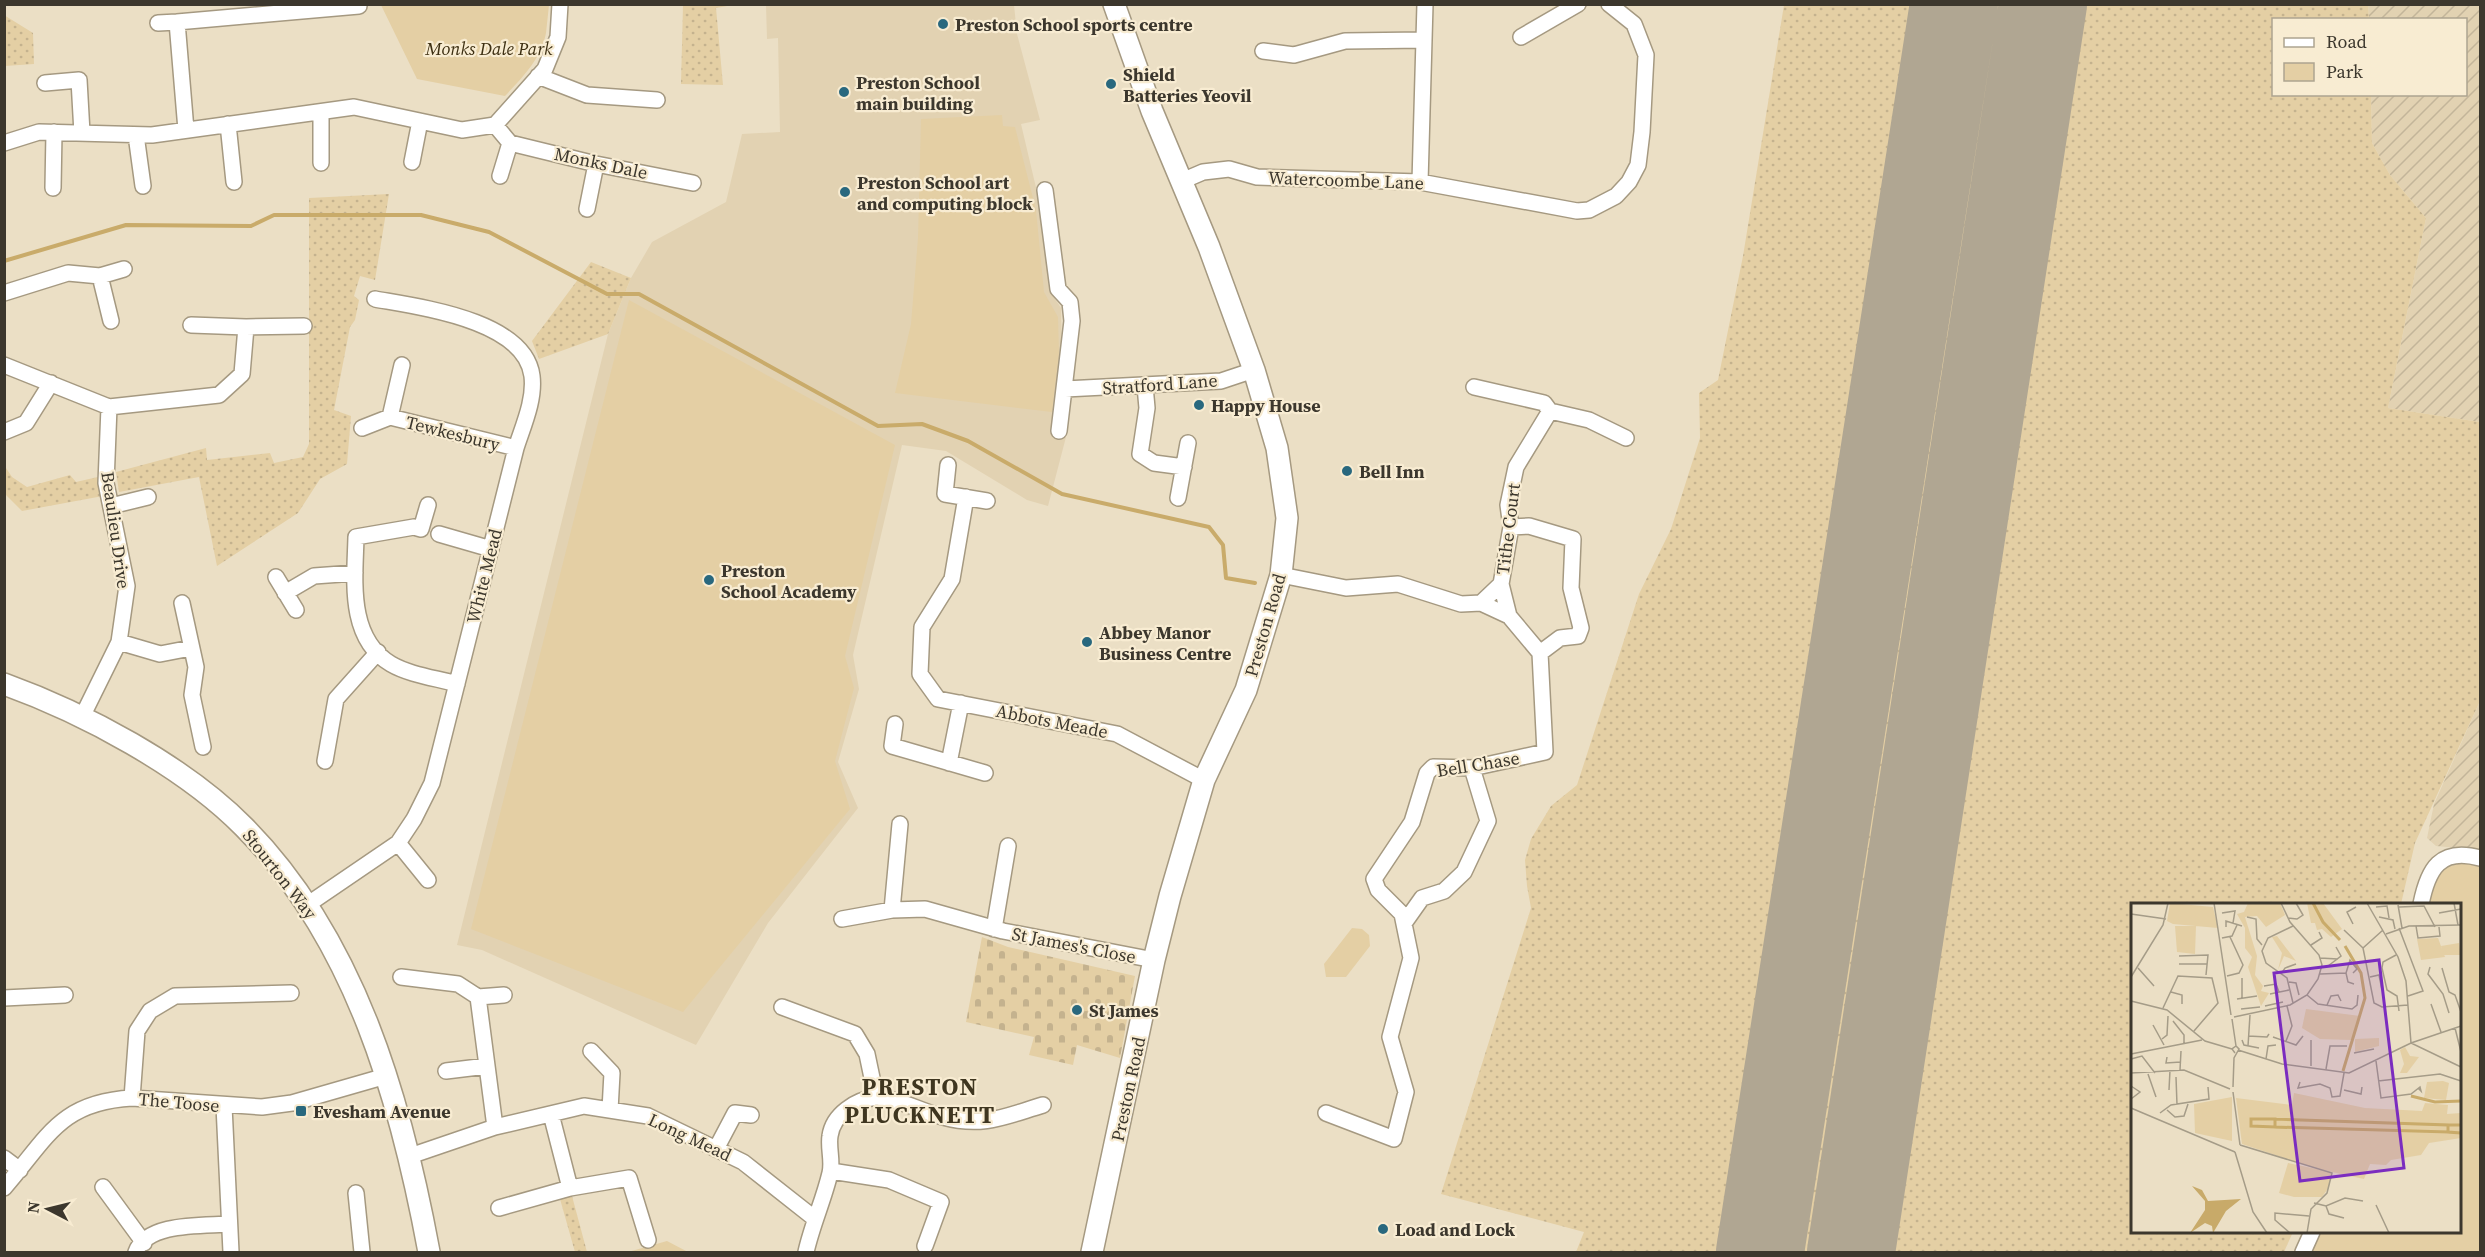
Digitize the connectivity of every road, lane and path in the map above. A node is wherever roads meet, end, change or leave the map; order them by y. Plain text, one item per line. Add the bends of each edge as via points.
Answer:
1 (560, 4) edge
2 (1114, 4) edge
3 (1425, 4) edge
4 (1578, 4) edge
5 (1610, 4) edge
6 (359, 6) dead end
7 (177, 22) junction
8 (158, 23) dead end
9 (1521, 37) dead end
10 (1424, 40) junction
11 (1263, 51) dead end
12 (538, 76) junction
13 (45, 83) dead end
14 (657, 100) dead end
15 (321, 112) junction
16 (420, 121) junction
17 (228, 124) junction
18 (495, 125) junction
19 (186, 130) junction
20 (54, 132) junction
21 (82, 133) junction
22 (136, 135) junction
23 (510, 142) junction
24 (4, 143) edge
25 (412, 162) dead end
26 (321, 163) dead end
27 (596, 164) junction
28 (500, 176) dead end
29 (1182, 181) junction
30 (234, 182) dead end
31 (1420, 182) junction
32 (693, 183) dead end
33 (143, 186) dead end
34 (52, 188) dead end
35 (1045, 190) dead end
36 (587, 209) dead end
37 (124, 269) dead end
38 (100, 276) junction
39 (4, 293) edge
40 (375, 299) dead end
41 (111, 321) dead end
42 (191, 325) dead end
43 (304, 326) dead end
44 (246, 327) junction
45 (4, 365) edge
46 (402, 365) dead end
47 (1254, 370) junction
48 (51, 383) junction
49 (1144, 386) junction
50 (1474, 387) dead end
51 (1065, 389) junction
52 (109, 407) junction
53 (1550, 411) junction
54 (390, 417) junction
55 (362, 428) dead end
56 (1059, 431) dead end
57 (4, 432) edge
58 (1626, 438) dead end
59 (1188, 443) dead end
60 (516, 448) junction
61 (948, 465) dead end
62 (1184, 467) junction
63 (148, 497) dead end
64 (966, 497) junction
65 (1178, 498) dead end
66 (987, 501) dead end
67 (428, 505) dead end
68 (111, 506) junction
69 (1511, 528) junction
70 (430, 531) junction
71 (491, 549) junction
72 (355, 573) junction
73 (1281, 575) junction
74 (276, 577) dead end
75 (1501, 584) junction
76 (285, 593) junction
77 (182, 603) dead end
78 (1481, 603) junction
79 (296, 610) dead end
80 (1509, 616) junction
81 (119, 642) junction
82 (191, 648) junction
83 (378, 652) junction
84 (1540, 653) junction
85 (4, 684) edge
86 (457, 684) junction
87 (961, 703) junction
88 (82, 717) junction
89 (895, 724) dead end
90 (203, 747) dead end
91 (325, 761) dead end
92 (950, 763) junction
93 (1472, 768) junction
94 (985, 773) dead end
95 (1204, 780) junction
96 (900, 824) dead end
97 (398, 843) junction
98 (1008, 846) dead end
99 (2481, 858) edge
100 (428, 880) dead end
101 (2421, 903) edge
102 (307, 905) junction
103 (892, 910) junction
104 (842, 920) dead end
105 (1405, 922) junction
106 (994, 929) junction
107 (1154, 960) junction
108 (401, 977) dead end
109 (291, 993) dead end
110 (65, 995) dead end
111 (504, 995) dead end
112 (478, 997) junction
113 (4, 998) edge
114 (782, 1007) dead end
115 (591, 1051) dead end
116 (487, 1066) junction
117 (446, 1071) dead end
118 (386, 1076) junction
119 (876, 1097) junction
120 (132, 1098) junction
121 (1043, 1105) dead end
122 (224, 1106) junction
123 (610, 1110) junction
124 (1326, 1113) dead end
125 (551, 1114) junction
126 (751, 1115) dead end
127 (495, 1127) junction
128 (716, 1149) junction
129 (410, 1156) junction
130 (4, 1158) edge
131 (20, 1170) junction
132 (831, 1171) junction
133 (103, 1187) dead end
134 (4, 1188) edge
135 (570, 1188) junction
136 (356, 1193) dead end
137 (499, 1208) dead end
138 (814, 1218) junction
139 (229, 1224) junction
140 (2312, 1233) edge
141 (648, 1240) dead end
142 (925, 1246) dead end
143 (140, 1248) edge
144 (231, 1252) edge
145 (362, 1252) edge
146 (429, 1252) edge
147 (806, 1252) edge
148 (1092, 1252) edge
149 (2302, 1252) edge

1 - 12 street via 558,37
2 - 29 street, Preston Road
3 - 10 street
4 - 9 street
5 - 31 street, Watercoombe Lane via 1634,24 1646,55 1638,165 1616,196 1589,210 1577,211
6 - 7 street
7 - 8 street
7 - 19 street
10 - 11 street via 1345,41 1294,55
10 - 31 street
12 - 14 street via 587,95
12 - 18 street
13 - 21 street via 78,80
15 - 16 street via 354,107
15 - 17 street
15 - 26 street
16 - 18 street via 462,130
16 - 25 street
17 - 19 street
17 - 30 street
18 - 23 street
19 - 22 street
20 - 21 street
20 - 24 street via 39,132
20 - 34 street
21 - 22 street
22 - 33 street
23 - 27 street, Monks Dale
23 - 28 street
27 - 32 street, Monks Dale
27 - 36 street
29 - 31 street, Watercoombe Lane via 1203,172 1229,169 1257,177
29 - 47 street, Preston Road
35 - 51 street via 1058,289 1070,302 1072,321
37 - 38 street
38 - 39 street via 68,273
38 - 41 street
40 - 60 street, White Mead via 436,311 488,327 513,342 528,360 532,376 532,394
42 - 44 street
43 - 44 street
44 - 52 street via 242,374 219,395
45 - 48 street
46 - 54 street, Tewkesbury
47 - 49 street, Stratford Lane via 1221,381
47 - 73 street, Preston Road via 1277,448 1287,518
48 - 52 street
48 - 57 street via 26,423
49 - 51 street, Stratford Lane
49 - 62 street via 1146,408 1140,454 1154,463
50 - 53 street via 1544,403
51 - 56 street
52 - 68 street, Beaulieu Drive via 106,483
53 - 58 street via 1588,420
53 - 69 street, Tithe Court via 1516,467 1508,505
54 - 55 street, Tewkesbury
54 - 60 street, Tewkesbury
59 - 62 street
60 - 71 street, White Mead
61 - 64 street via 945,494
62 - 65 street
63 - 68 street
64 - 66 street
64 - 87 street, Abbots Meade via 952,579 922,627 920,674 938,699
67 - 70 street
68 - 81 street, Beaulieu Drive via 127,586
69 - 75 street, Tithe Court
69 - 84 street via 1529,526 1573,538 1571,588 1581,628 1578,636 1560,638
70 - 71 street
70 - 72 street via 414,527 356,537
71 - 86 street, White Mead
72 - 76 street via 314,576
72 - 83 street via 359,619 368,643
73 - 78 street via 1346,588 1398,584 1461,604
73 - 95 street, Preston Road via 1246,690
74 - 76 street
75 - 78 street, Tithe Court
75 - 80 street, Tithe Court
76 - 79 street
77 - 82 street
78 - 80 street
80 - 84 street
81 - 82 street via 160,654
81 - 88 street, Beaulieu Drive
82 - 90 street via 196,667 192,695
83 - 86 street via 390,664
83 - 91 street via 336,699
84 - 93 street, Bell Chase via 1545,752
85 - 88 street, Stourton Way
86 - 97 street, White Mead via 432,783
87 - 92 street
87 - 95 street, Abbots Meade via 1117,734
88 - 102 street, Stourton Way via 132,744 219,804 245,827
89 - 92 street via 892,746
92 - 94 street
93 - 105 street via 1488,821 1464,872 1444,891 1422,898
93 - 105 street, Bell Chase via 1432,766 1412,822 1374,879 1378,890
95 - 107 street, Preston Road
96 - 103 street
97 - 100 street
97 - 102 street, White Mead
98 - 106 street, St James's Close
99 - 101 street via 2455,854 2442,862 2426,879
102 - 118 street, Stourton Way via 360,1009
103 - 104 street, St James's Close
103 - 106 street, St James's Close via 925,909
105 - 124 street, Bell Chase via 1411,958 1390,1037 1406,1092 1394,1139
106 - 107 street, St James's Close
107 - 148 street, Preston Road
108 - 112 street via 458,984
109 - 120 street via 175,996 150,1011 137,1031
110 - 113 street
111 - 112 street
112 - 116 street
114 - 119 street via 855,1034 867,1054
115 - 123 street via 612,1073
116 - 117 street
116 - 127 street
118 - 122 street, The Toose via 292,1103
118 - 129 street, Stourton Way
119 - 121 street via 972,1122 994,1121
119 - 132 street via 860,1100 838,1117 830,1135
120 - 122 street, The Toose
120 - 131 street, The Toose via 83,1106 67,1116 48,1133
122 - 139 street
123 - 125 street, Long Mead via 584,1106
123 - 128 street, Long Mead via 648,1116
125 - 127 street, Long Mead
125 - 135 street
126 - 128 street via 735,1113
127 - 129 street, Long Mead
128 - 138 street, Long Mead via 743,1162
129 - 146 street, Stourton Way
130 - 131 street
131 - 134 street, The Toose
132 - 138 street
132 - 142 street via 890,1180 941,1202
133 - 143 street
135 - 137 street
135 - 141 street via 629,1178
136 - 145 street
138 - 147 street
139 - 143 street via 161,1230
139 - 144 street
140 - 149 street

